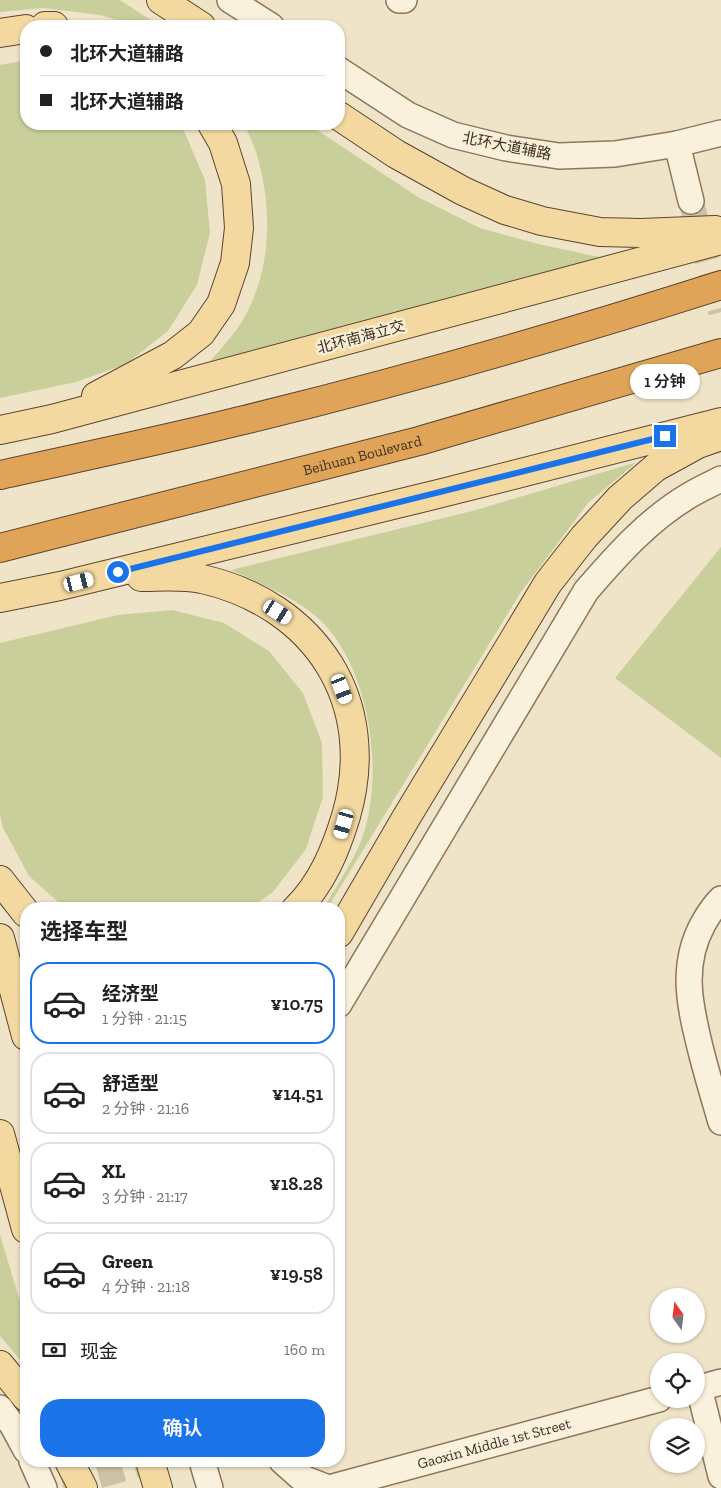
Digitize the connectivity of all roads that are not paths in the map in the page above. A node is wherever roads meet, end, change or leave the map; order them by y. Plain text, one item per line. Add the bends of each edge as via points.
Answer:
1 (161, 0) edge
2 (230, 0) edge
3 (399, 0) edge
4 (404, 0) edge
5 (192, 20) edge
6 (262, 20) edge
7 (20, 30) edge
8 (0, 33) edge
9 (345, 74) edge
10 (345, 120) edge
11 (215, 130) edge
12 (721, 133) edge
13 (677, 144) junction
14 (692, 201) tunnel mouth
15 (721, 230) edge
16 (721, 240) edge
17 (721, 285) edge
18 (721, 353) edge
19 (52, 419) junction
20 (721, 422) edge
21 (0, 430) edge
22 (721, 436) edge
23 (0, 475) edge
24 (721, 479) edge
25 (0, 548) edge
26 (60, 586) junction
27 (0, 598) edge
28 (0, 880) edge
29 (721, 899) edge
30 (302, 902) edge
31 (20, 905) edge
32 (345, 923) edge
33 (0, 938) edge
34 (345, 994) edge
35 (20, 1013) edge
36 (721, 1122) edge
37 (0, 1134) edge
38 (20, 1206) edge
39 (0, 1365) edge
40 (705, 1386) edge
41 (20, 1390) edge
42 (650, 1401) edge
43 (0, 1408) edge
44 (20, 1439) edge
45 (41, 1467) edge
46 (93, 1467) edge
47 (152, 1467) edge
48 (169, 1467) edge
49 (204, 1467) edge
50 (289, 1467) edge
51 (721, 1476) edge
52 (62, 1482) edge
53 (98, 1488) edge
54 (158, 1488) edge
55 (172, 1488) edge
56 (210, 1488) edge
57 (328, 1488) edge

1 - 5 main road
2 - 6 street
3 - 4 street
7 - 8 main road
9 - 13 street, 北环大道辅路 via 408,114 453,135 506,148 560,156 615,154
10 - 15 main road via 396,154 463,191 542,221 600,232
11 - 19 main road via 236,184 239,228 235,263 221,304 201,334 173,355
12 - 13 street, 北环大道辅路
13 - 14 street
16 - 19 main road, 北环南海立交
17 - 23 highway via 628,315 262,416
18 - 25 highway, Beihuan Boulevard via 419,441
19 - 21 main road, 北环南海立交
20 - 26 main road
22 - 32 main road via 656,466 584,537 548,583
24 - 34 street via 690,495 653,521 586,590
26 - 27 main road
26 - 30 main road via 122,578 168,576 200,579 233,588 264,602 292,621 318,647 336,674 348,705 355,737 355,771 339,842 321,878
28 - 31 main road
29 - 36 street via 698,933 689,976 692,1013
33 - 35 main road
37 - 38 main road
39 - 41 main road
40 - 51 street
42 - 57 street, Gaoxin Middle 1st Street
43 - 44 street
45 - 52 street
46 - 53 main road
47 - 54 main road
48 - 55 main road
49 - 56 street
50 - 57 street via 300,1477

